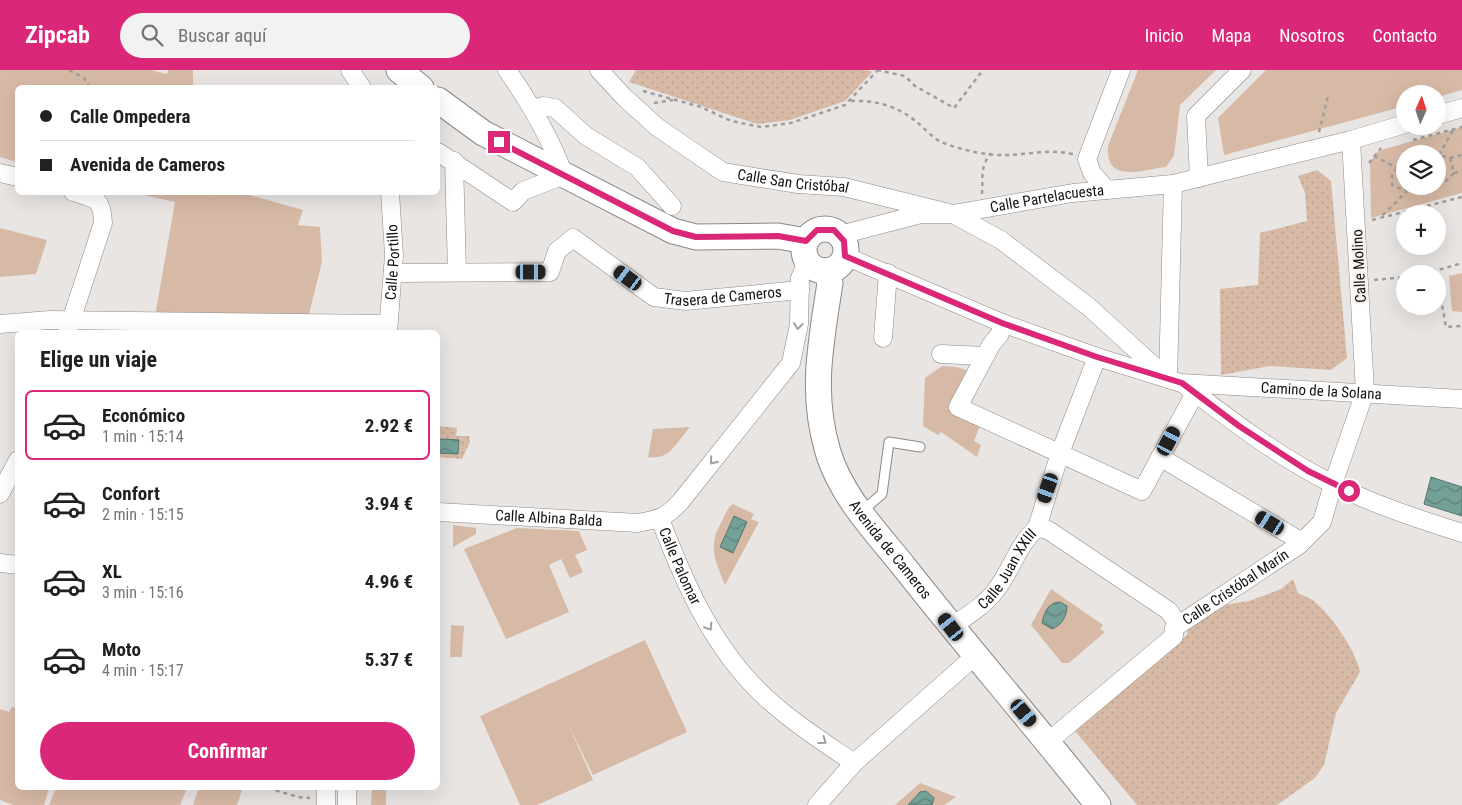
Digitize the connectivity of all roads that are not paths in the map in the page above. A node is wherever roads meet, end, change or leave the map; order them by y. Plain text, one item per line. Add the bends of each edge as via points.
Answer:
1 (350, 70) edge
2 (399, 70) edge
3 (507, 70) edge
4 (1116, 70) edge
5 (1121, 70) edge
6 (1242, 70) edge
7 (602, 72) edge
8 (360, 85) edge
9 (417, 85) edge
10 (1115, 89) junction
11 (440, 102) edge
12 (1462, 108) edge
13 (528, 112) junction
14 (1446, 113) edge
15 (1396, 134) edge
16 (1351, 140) junction
17 (440, 153) edge
18 (454, 161) junction
19 (0, 173) edge
20 (564, 175) junction
21 (15, 176) edge
22 (1199, 178) junction
23 (1173, 184) junction
24 (1107, 190) junction
25 (83, 195) edge
26 (390, 195) edge
27 (672, 206) dead end
28 (953, 214) junction
29 (825, 253) junction
30 (457, 271) junction
31 (393, 272) junction
32 (888, 273) junction
33 (800, 290) junction
34 (1002, 323) junction
35 (0, 324) edge
36 (69, 327) edge
37 (388, 328) edge
38 (883, 338) dead end
39 (940, 354) dead end
40 (985, 356) junction
41 (1097, 357) junction
42 (1181, 385) junction
43 (1365, 392) junction
44 (1462, 399) edge
45 (920, 447) dead end
46 (1060, 453) junction
47 (1160, 457) junction
48 (13, 477) edge
49 (1333, 484) junction
50 (0, 494) edge
51 (440, 512) edge
52 (861, 512) junction
53 (660, 519) junction
54 (1037, 528) junction
55 (1462, 533) edge
56 (1302, 542) junction
57 (0, 563) edge
58 (15, 565) edge
59 (951, 627) junction
60 (1174, 628) junction
61 (975, 656) junction
62 (1048, 741) junction
63 (854, 763) junction
64 (325, 790) edge
65 (347, 790) edge
66 (319, 802) edge
67 (347, 805) edge
68 (817, 805) edge
69 (1098, 805) edge

1 - 8 street
2 - 9 main road
3 - 13 street
4 - 10 lane
5 - 10 street
6 - 22 street via 1196,116
7 - 28 street, Calle San Cristóbal via 657,127 723,172 798,184 844,187
10 - 24 street via 1087,160 1092,173
11 - 20 main road via 483,134
12 - 14 street
13 - 20 street via 553,146
13 - 27 street via 543,106 555,108 586,136 637,167
15 - 16 street, Calle Partelacuesta
16 - 22 street, Calle Partelacuesta
16 - 43 street, Calle Molino
17 - 18 street
18 - 20 street via 513,202 523,191
18 - 30 street
19 - 21 street
20 - 29 main road via 673,231 696,237 778,236
22 - 23 street, Calle Partelacuesta
23 - 24 street, Calle Partelacuesta
23 - 42 street
24 - 28 street, Calle Partelacuesta
25 - 36 street via 96,199 103,207 103,223
26 - 31 street, Calle Portillo
28 - 29 street via 921,214
28 - 42 street, Calle Partelacuesta via 1001,240 1089,307
29 - 32 street
29 - 33 street, Calle Palomar via 800,278
29 - 52 main road, Avenida de Cameros via 830,283 817,373 818,410 828,453 848,494
30 - 31 street
30 - 33 street, Trasera de Cameros via 550,272 557,251 573,238 654,296 685,302
31 - 37 street, Calle Portillo
32 - 34 street
32 - 38 street
33 -> 53 street, Calle Palomar via 799,324 791,363 681,501
34 - 40 street via 1000,334
34 - 41 street
35 - 36 street via 50,320
36 - 37 street
39 - 40 street
40 - 46 street via 958,407
41 - 42 street
41 - 46 street, Calle Juan XXIII
42 - 43 street, Camino de la Solana
42 - 47 street
42 - 49 street via 1239,426
43 - 44 street, Camino de la Solana
43 - 49 street, Calle Cristóbal Marín
45 - 52 lane via 889,442 882,494
46 - 47 street via 1142,491
46 - 54 street, Calle Juan XXIII
47 - 56 street
48 - 50 street
49 - 55 street via 1416,519
49 - 56 street, Calle Cristóbal Marín via 1322,522
51 - 53 street, Calle Albina Balda via 638,523
52 - 59 main road, Avenida de Cameros
53 -> 63 street, Calle Palomar via 685,584 725,651 752,685 787,716
54 - 59 street, Calle Juan XXIII via 1028,535 996,591
54 - 60 street via 1048,530 1169,611 1175,620
56 - 60 street, Calle Cristóbal Marín
57 - 58 street
59 - 61 main road, Avenida de Cameros
60 - 62 street, Calle Cristóbal Marín via 1174,636
61 - 62 main road, Avenida de Cameros
61 - 63 street
62 - 69 main road, Avenida de Cameros
63 - 68 street
64 - 66 street
65 - 67 street

